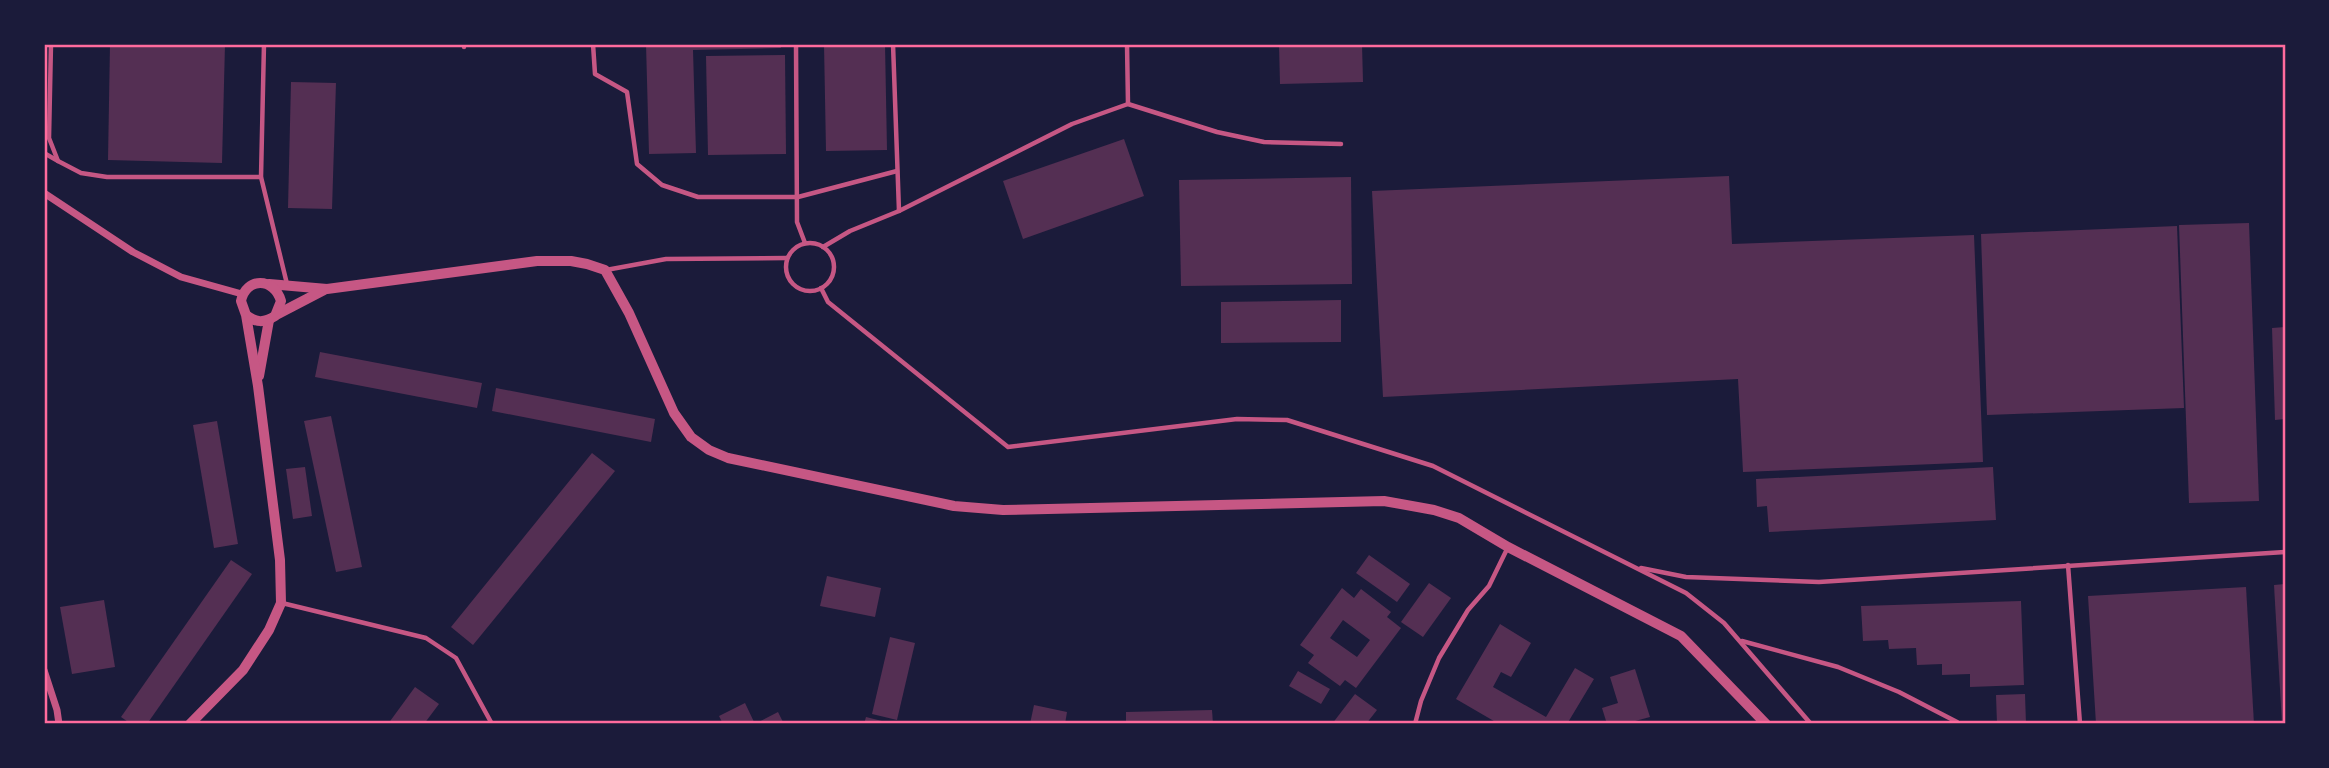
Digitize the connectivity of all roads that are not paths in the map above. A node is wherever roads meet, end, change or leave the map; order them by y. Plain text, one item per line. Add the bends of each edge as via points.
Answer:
1 (51, 44) edge
2 (264, 44) edge
3 (593, 44) edge
4 (796, 44) edge
5 (893, 44) edge
6 (1127, 44) edge
7 (1128, 104) junction
8 (1341, 144) dead end
9 (44, 153) edge
10 (58, 161) junction
11 (898, 171) junction
12 (261, 177) junction
13 (44, 193) edge
14 (798, 197) junction
15 (899, 211) junction
16 (805, 243) junction
17 (823, 247) junction
18 (787, 258) junction
19 (606, 270) junction
20 (269, 284) junction
21 (287, 285) junction
22 (821, 288) junction
23 (327, 289) junction
24 (242, 294) junction
25 (246, 315) junction
26 (272, 318) junction
27 (257, 386) junction
28 (1508, 547) junction
29 (2285, 552) edge
30 (2068, 565) junction
31 (1634, 567) junction
32 (281, 603) junction
33 (1741, 641) junction
34 (44, 670) edge
35 (1957, 722) dead end
36 (60, 724) edge
37 (190, 724) edge
38 (492, 724) edge
39 (1415, 724) edge
40 (1766, 724) edge
41 (1811, 724) edge
42 (2080, 724) edge

1 - 10 lane via 49,138
2 - 12 lane
3 - 14 lane via 595,74 627,92 637,164 662,185 698,197
4 - 14 lane
5 - 11 lane
6 - 7 lane
7 - 8 lane via 1264,142
7 - 15 lane via 1072,124
9 - 10 lane
10 - 12 lane via 81,173 107,177
11 - 14 lane
11 - 15 lane
12 - 21 lane
13 - 24 street via 133,252 181,277
14 - 16 lane via 797,222
15 - 17 lane
16 - 17 lane
16 - 18 lane
17 - 22 lane via 834,268
18 - 19 lane via 666,259
18 - 22 lane via 785,267 792,284 804,290
19 - 23 street via 571,261 537,261
19 - 28 street via 674,413 691,437 728,458 954,506 1003,510 1384,501 1459,519
20 - 21 street
20 - 24 street via 251,285
20 - 26 street via 281,301
21 - 23 street
22 - 31 lane via 828,303 1008,447 1237,419 1287,420 1433,466
23 - 26 street
24 - 25 street
25 - 26 street via 256,321
25 - 27 street
26 - 27 street
27 - 32 street via 281,560
28 - 39 lane via 1489,586 1468,610 1439,658
28 - 40 street via 1681,636
29 - 30 lane
30 - 31 lane via 1819,582 1686,577
30 - 42 lane
31 - 33 lane via 1686,593
32 - 37 street via 243,670
32 - 38 lane via 425,638 456,658
33 - 35 lane via 1838,667
33 - 41 lane
34 - 36 street

